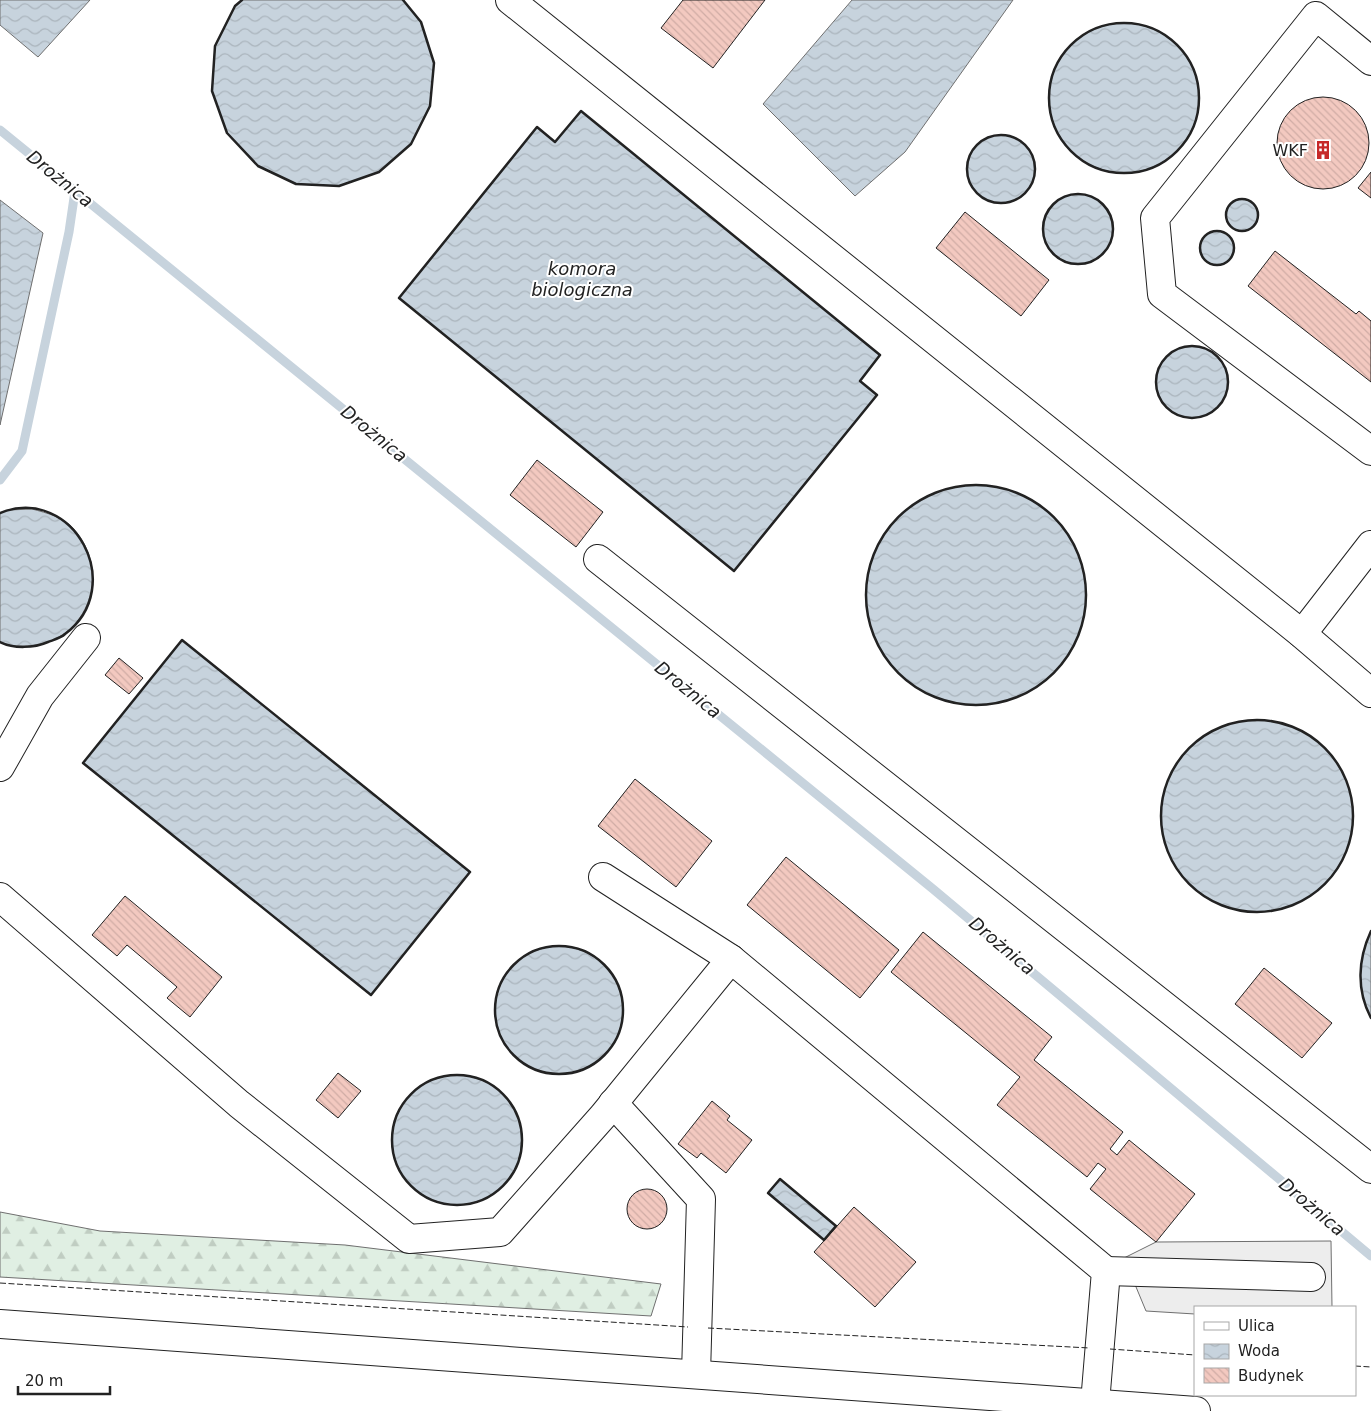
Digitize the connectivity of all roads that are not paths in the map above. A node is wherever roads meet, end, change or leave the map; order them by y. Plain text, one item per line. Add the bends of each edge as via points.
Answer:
1 (510, 0) edge
2 (1371, 61) edge
3 (1371, 450) edge
4 (1371, 545) edge
5 (598, 559) dead end
6 (1302, 634) junction
7 (86, 638) dead end
8 (1371, 693) edge
9 (0, 767) edge
10 (604, 877) dead end
11 (0, 897) edge
12 (731, 959) junction
13 (614, 1103) junction
14 (1371, 1169) edge
15 (1106, 1271) junction
16 (1311, 1277) dead end
17 (0, 1324) edge
18 (696, 1374) junction
19 (1095, 1403) junction
20 (1196, 1411) edge

1 - 6 main road
2 - 3 main road via 1316,16 1155,218 1162,294
4 - 6 main road
5 - 14 main road
6 - 8 main road
7 - 9 main road via 40,696
10 - 12 main road
11 - 13 main road via 239,1104 410,1239 500,1232
12 - 13 main road
12 - 15 main road
13 - 18 main road via 701,1199
15 - 16 main road
15 - 19 main road
17 - 18 main road
18 - 19 main road
19 - 20 main road

